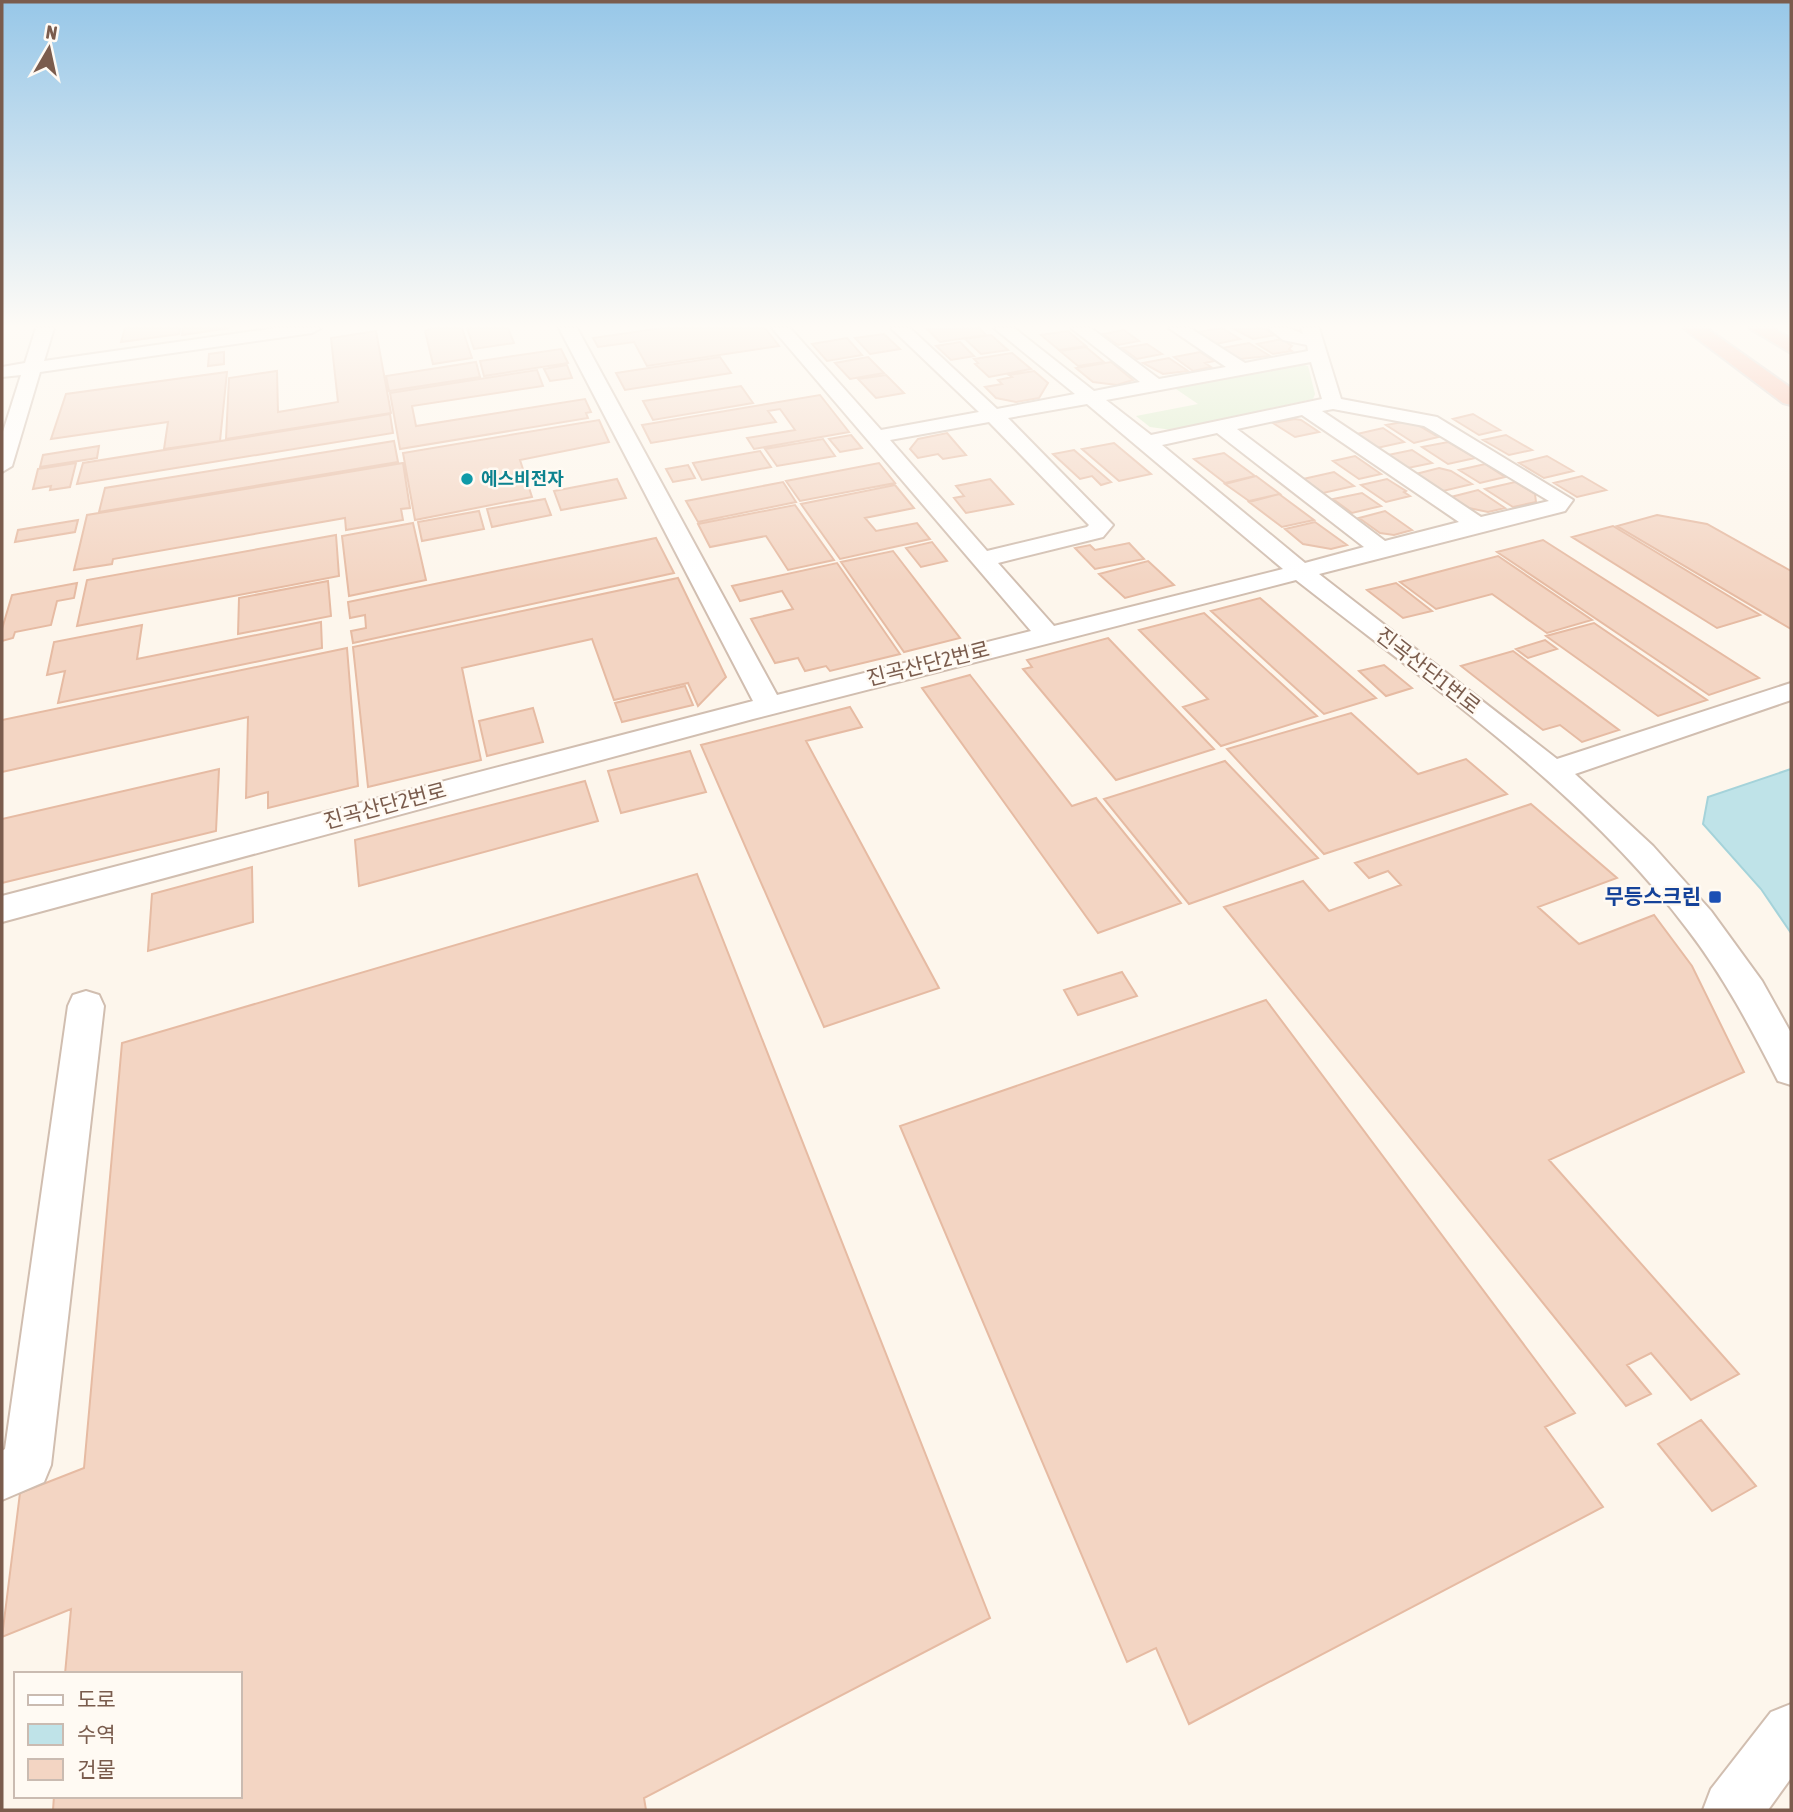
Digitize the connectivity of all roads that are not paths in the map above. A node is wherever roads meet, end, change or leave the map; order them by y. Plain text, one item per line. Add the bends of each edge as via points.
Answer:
1 (19, 413) edge
2 (613, 413) edge
3 (855, 413) edge
4 (990, 413) edge
5 (1005, 413) edge
6 (1109, 413) edge
7 (1286, 413) edge
8 (1313, 413) edge
9 (1385, 413) edge
10 (993, 415) junction
11 (1222, 427) junction
12 (876, 437) junction
13 (1147, 442) junction
14 (2, 466) edge
15 (1475, 523) junction
16 (1381, 549) junction
17 (983, 559) junction
18 (1301, 572) junction
19 (1047, 634) junction
20 (1791, 691) edge
21 (768, 704) junction
22 (1554, 770) junction
23 (2, 909) edge
24 (86, 1006) dead end
25 (1791, 1069) edge
26 (2, 1475) edge
27 (1791, 1732) edge
28 (1732, 1810) edge

1 - 14 street
2 - 21 street
3 - 12 street
4 - 10 street
5 - 10 street
6 - 13 street
7 - 11 street, 진곡산단2번로
8 - 15 street
9 - 15 street, 진곡산단2번로 via 1430,421 1562,500 1557,506
10 - 12 street
10 - 17 street via 1102,525 1095,532
11 - 13 street, 진곡산단2번로
11 - 16 street
12 - 17 street
13 - 18 street
15 - 16 street, 진곡산단2번로
16 - 18 street, 진곡산단2번로
17 - 19 street
18 - 19 street, 진곡산단2번로
18 - 22 street, 진곡산단1번로
19 - 21 street, 진곡산단2번로
20 - 22 street
21 - 23 street, 진곡산단2번로
22 - 25 street, 진곡산단1번로 via 1656,865 1721,949 1774,1029
24 - 26 street via 27,1465
27 - 28 street

